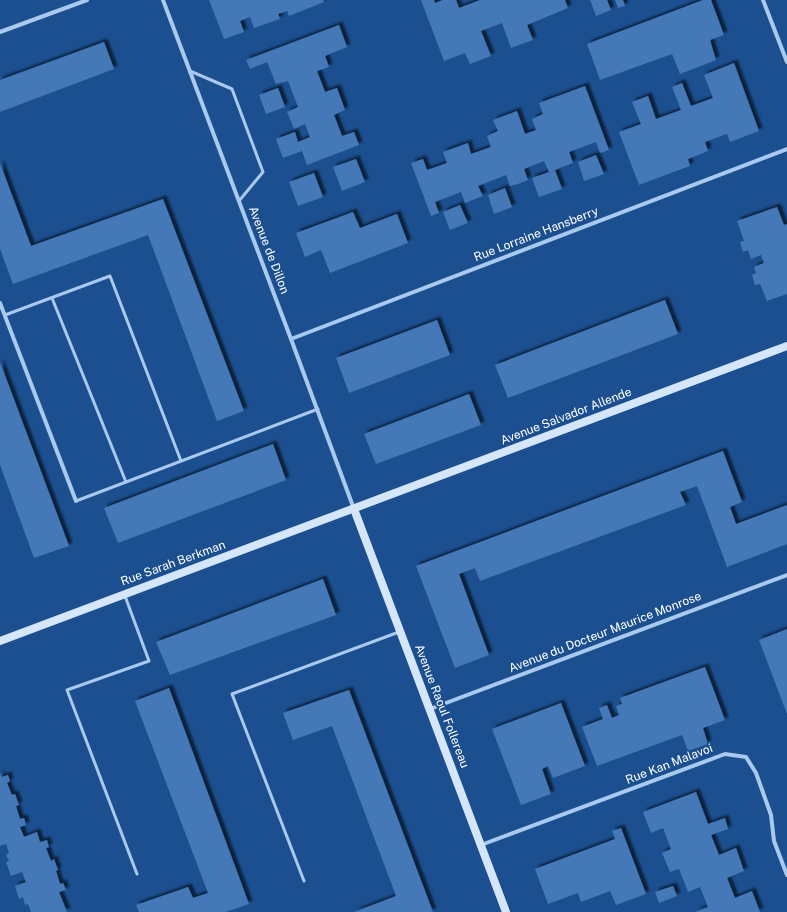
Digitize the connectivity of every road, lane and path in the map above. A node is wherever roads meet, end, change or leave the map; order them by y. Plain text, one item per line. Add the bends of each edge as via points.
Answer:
1 (87, 0) edge
2 (163, 0) edge
3 (763, 0) edge
4 (0, 32) edge
5 (787, 62) edge
6 (190, 71) junction
7 (787, 149) edge
8 (239, 201) junction
9 (52, 298) junction
10 (0, 303) edge
11 (5, 315) junction
12 (291, 338) junction
13 (787, 346) edge
14 (318, 409) junction
15 (181, 461) junction
16 (126, 482) junction
17 (76, 501) joint
18 (354, 509) junction
19 (787, 575) edge
20 (124, 594) junction
21 (401, 631) junction
22 (0, 640) edge
23 (430, 709) junction
24 (481, 844) junction
25 (137, 874) dead end
26 (787, 875) edge
27 (304, 881) dead end
28 (506, 912) edge

1 - 4 street
2 - 6 street, Avenue de Dillon
3 - 5 street
6 - 8 street, Avenue de Dillon
6 - 8 lane via 232,89 263,172
7 - 12 street, Rue Lorraine Hansberry
8 - 12 street, Avenue de Dillon
9 - 11 lane
9 - 15 lane via 110,276
9 - 16 lane
10 - 11 street
11 - 17 street
12 - 14 street, Avenue de Dillon
13 - 18 main road, Avenue Salvador Allende
14 - 15 lane
14 - 18 street, Avenue de Dillon
15 - 16 lane
16 - 17 lane
18 - 20 main road, Rue Sarah Berkman
18 - 21 main road, Avenue Raoul Follereau
19 - 23 street, Avenue du Docteur Maurice Monrose
20 - 22 main road, Rue Sarah Berkman
20 - 25 lane via 149,661 67,690
21 - 23 main road, Avenue Raoul Follereau
21 - 27 lane via 232,694
23 - 24 main road, Avenue Raoul Follereau
24 - 26 street, Rue Kan Malavoi via 725,754 746,757 756,773 772,815 774,841
24 - 28 main road, Avenue Raoul Follereau

